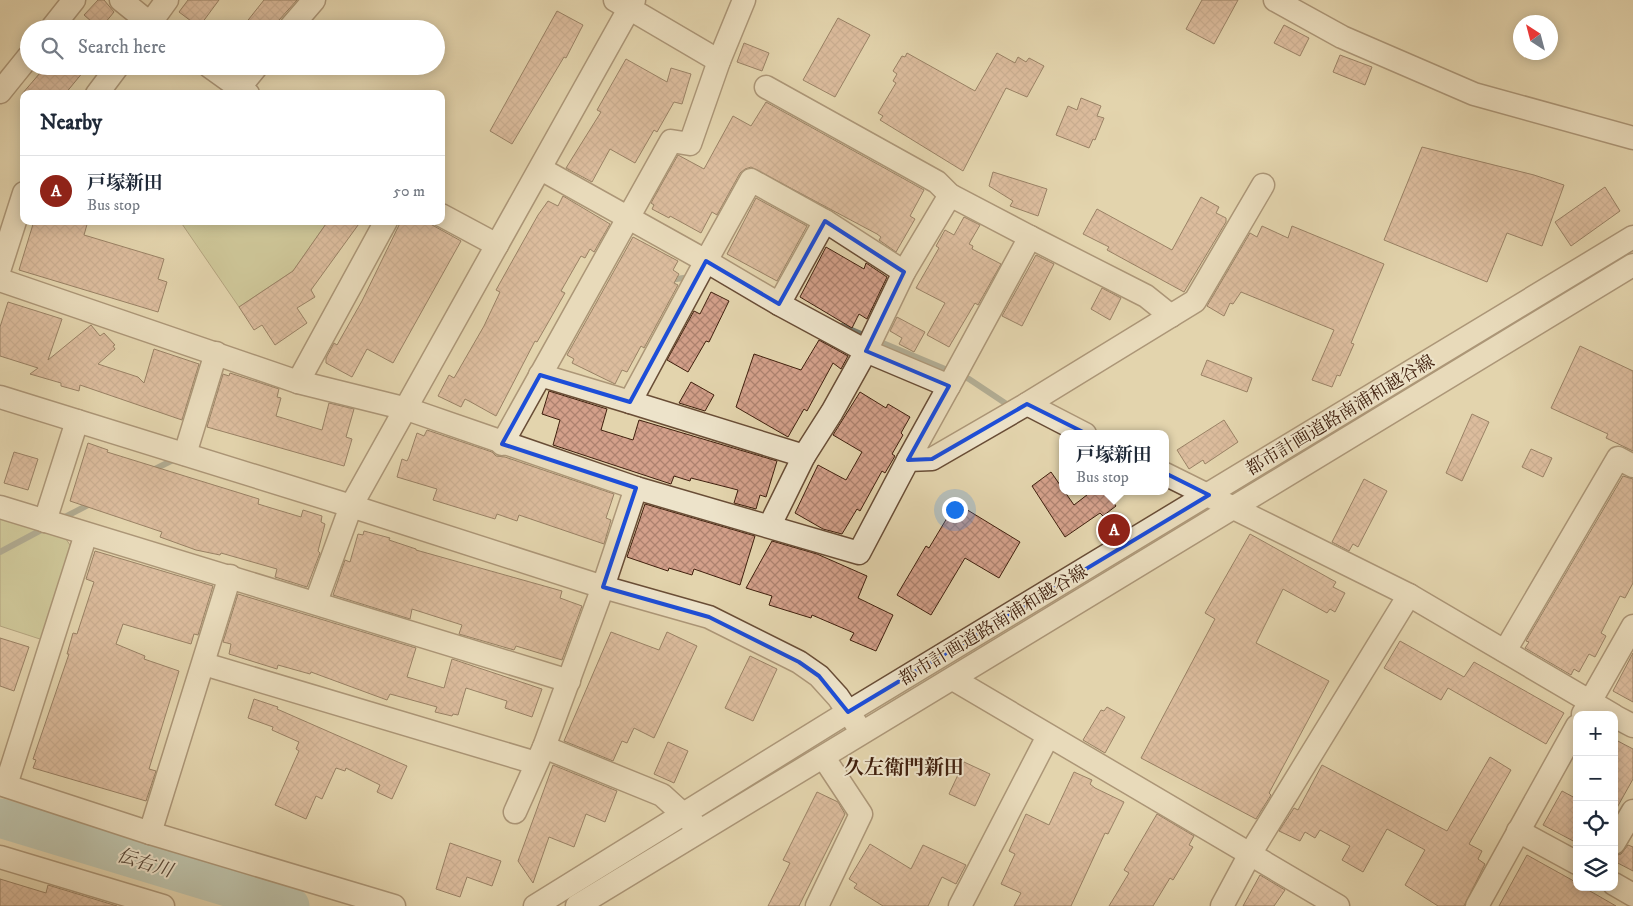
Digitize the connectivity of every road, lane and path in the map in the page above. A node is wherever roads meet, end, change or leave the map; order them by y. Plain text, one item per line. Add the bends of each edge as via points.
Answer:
1 (74, 0) edge
2 (121, 0) edge
3 (168, 0) edge
4 (314, 0) edge
5 (744, 0) edge
6 (1275, 0) edge
7 (626, 3) edge
8 (58, 20) edge
9 (143, 20) edge
10 (155, 20) edge
11 (297, 20) edge
12 (719, 61) junction
13 (20, 67) edge
14 (111, 75) edge
15 (222, 75) edge
16 (253, 75) edge
17 (766, 87) dead end
18 (100, 90) edge
19 (243, 90) edge
20 (245, 90) edge
21 (0, 91) edge
22 (1633, 138) edge
23 (541, 169) junction
24 (1263, 185) dead end
25 (950, 196) junction
26 (20, 206) edge
27 (445, 217) edge
28 (627, 218) junction
29 (825, 221) junction
30 (384, 225) edge
31 (1030, 237) junction
32 (1633, 237) edge
33 (497, 245) junction
34 (706, 261) junction
35 (1633, 265) edge
36 (0, 268) edge
37 (904, 272) junction
38 (0, 280) edge
39 (779, 304) junction
40 (1171, 316) junction
41 (866, 351) junction
42 (216, 353) junction
43 (540, 375) junction
44 (298, 382) junction
45 (950, 386) junction
46 (0, 397) edge
47 (630, 402) junction
48 (1027, 404) junction
49 (407, 409) junction
50 (77, 421) junction
51 (1077, 430) edge
52 (502, 444) junction
53 (185, 454) junction
54 (804, 456) junction
55 (908, 460) junction
56 (1633, 466) edge
57 (1169, 476) edge
58 (636, 488) junction
59 (1209, 495) junction
60 (351, 506) junction
61 (0, 507) edge
62 (1236, 508) junction
63 (45, 521) junction
64 (770, 525) junction
65 (86, 534) junction
66 (230, 576) junction
67 (603, 587) junction
68 (1409, 595) junction
69 (316, 602) junction
70 (1633, 626) edge
71 (1504, 652) junction
72 (204, 664) junction
73 (953, 679) junction
74 (569, 681) junction
75 (1587, 708) edge
76 (848, 712) junction
77 (1618, 717) edge
78 (1633, 726) edge
79 (864, 733) junction
80 (1573, 733) edge
81 (1048, 736) junction
82 (540, 755) junction
83 (824, 758) junction
84 (3, 785) edge
85 (1633, 811) edge
86 (515, 812) dead end
87 (686, 814) junction
88 (1518, 831) junction
89 (702, 832) junction
90 (150, 833) junction
91 (1618, 836) edge
92 (1250, 854) junction
93 (0, 857) edge
94 (1573, 861) edge
95 (1618, 886) edge
96 (1633, 895) edge
97 (1305, 898) edge
98 (164, 906) edge
99 (394, 906) edge
100 (535, 906) edge
101 (578, 906) edge
102 (817, 906) edge
103 (960, 906) edge
104 (1222, 906) edge
105 (1338, 906) edge
106 (1477, 906) edge

1 - 8 street
2 - 9 street
3 - 10 street
4 - 11 street
5 - 12 street
6 - 22 street via 1342,36 1474,94
7 - 12 street
7 - 23 street
12 - 28 street via 690,144 671,141
13 - 21 street
14 - 18 street
15 - 19 street
16 - 20 street
17 - 25 street via 938,182
23 - 28 street
23 - 33 street
24 - 40 street via 1195,301
25 - 31 street
25 - 37 street
26 - 36 street
27 - 33 street
28 - 34 street
28 - 43 street
29 - 34 street via 751,180
29 - 37 street
29 - 39 street
30 - 44 street
31 - 40 street via 1146,296
31 - 45 street
32 - 59 street, 都市計画道路南浦和越谷線
33 - 49 street
34 - 39 street
34 - 47 street
35 - 62 street, 都市計画道路南浦和越谷線
37 - 41 street
38 - 42 street
39 - 41 street
40 - 48 street
41 - 45 street
41 - 54 street
42 - 44 street
42 - 53 street
43 - 47 street
43 - 52 street
44 - 49 street
45 - 55 street
46 - 50 street
47 - 54 street
48 - 51 street
48 - 55 street via 932,459
49 - 52 street
49 - 60 street
50 - 53 street
50 - 63 street
52 - 58 street
53 - 60 street
54 - 64 street
55 - 64 street via 858,553
56 - 71 street via 1618,458
57 - 59 street
58 - 64 street
58 - 67 street
59 - 62 street
59 - 76 street, 都市計画道路南浦和越谷線
60 - 67 street
60 - 69 street
61 - 63 street
62 - 68 street
62 - 73 street, 都市計画道路南浦和越谷線
63 - 65 street
65 - 66 street
65 - 84 street
66 - 69 street
66 - 72 street
67 - 74 street
67 - 76 street via 708,617 791,657 819,676
68 - 71 street
68 - 92 street
69 - 74 street
70 - 75 street
71 - 75 street
72 - 82 street
72 - 90 street
73 - 79 street, 都市計画道路南浦和越谷線
73 - 81 street
74 - 82 street
76 - 79 street
76 - 87 street, 都市計画道路南浦和越谷線
77 - 78 street
79 - 83 street, 都市計画道路南浦和越谷線
80 - 88 street
81 - 92 street
81 - 103 street
82 - 86 street
82 - 87 street via 662,795
83 - 89 street, 都市計画道路南浦和越谷線
83 - 102 street via 861,814
84 - 90 street
85 - 91 street
87 - 89 street
87 - 100 street, 都市計画道路南浦和越谷線
88 - 94 street
88 - 106 street
89 - 101 street, 都市計画道路南浦和越谷線
90 - 99 street
92 - 97 street
92 - 104 street
93 - 98 street
95 - 96 street
97 - 105 street

